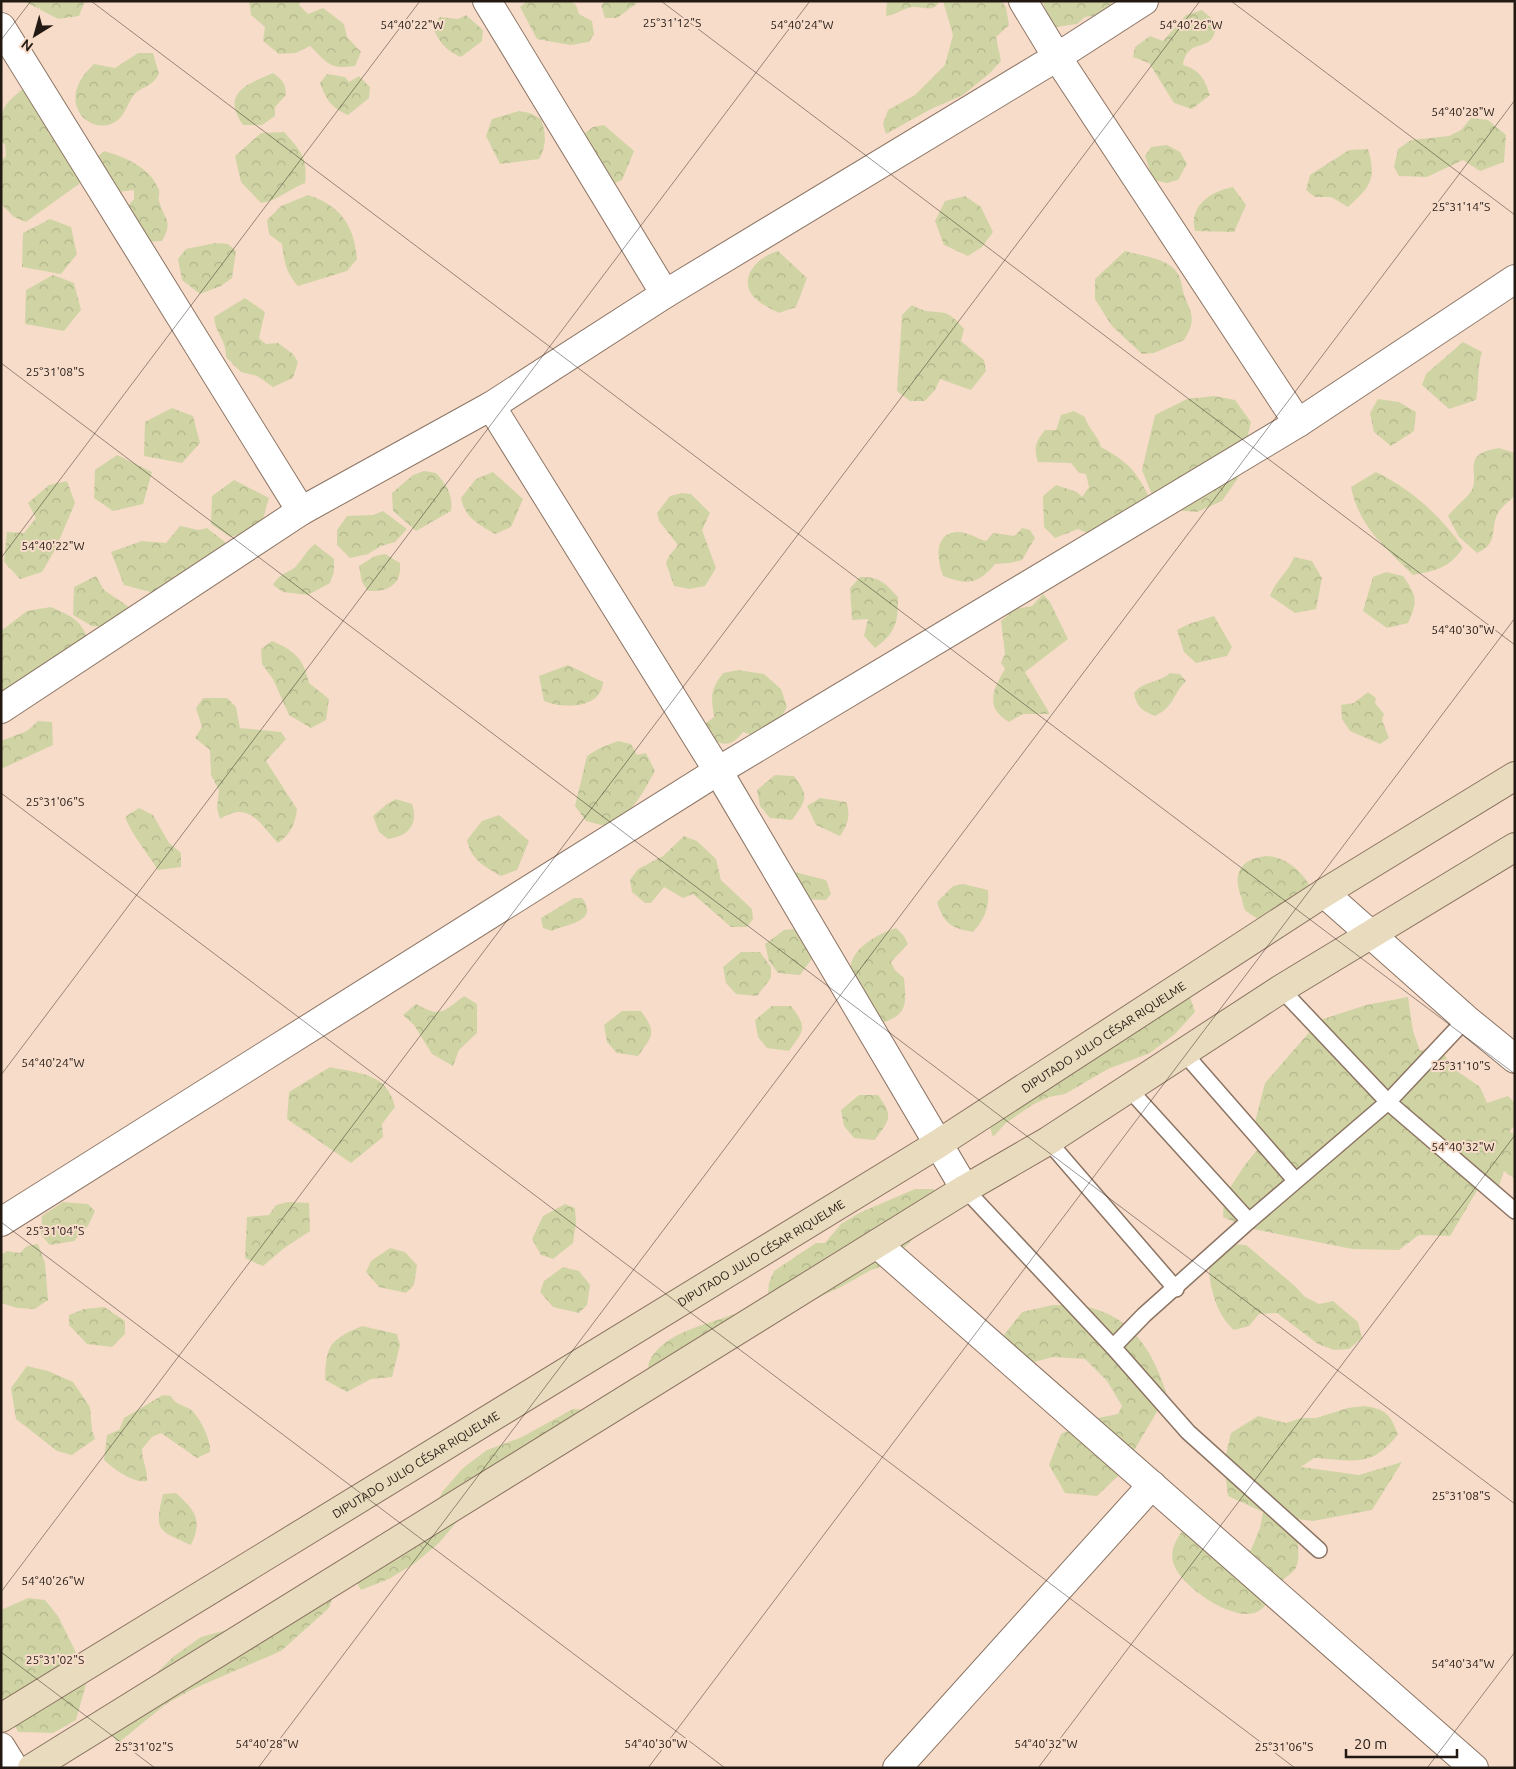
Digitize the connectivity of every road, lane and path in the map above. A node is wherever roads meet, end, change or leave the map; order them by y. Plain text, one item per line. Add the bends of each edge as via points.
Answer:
1 (488, 1) edge
2 (1023, 1) edge
3 (1144, 1) edge
4 (1, 27) edge
5 (1057, 57) junction
6 (1515, 279) edge
7 (665, 294) junction
8 (491, 406) junction
9 (1298, 423) junction
10 (301, 511) junction
11 (1, 709) edge
12 (718, 771) junction
13 (1515, 776) edge
14 (1515, 847) edge
15 (1324, 893) junction
16 (1372, 935) junction
17 (1282, 988) junction
18 (1466, 1019) junction
19 (1184, 1053) junction
20 (1515, 1059) edge
21 (1129, 1088) junction
22 (1388, 1102) junction
23 (1048, 1141) junction
24 (938, 1144) junction
25 (1295, 1180) junction
26 (965, 1189) junction
27 (1515, 1211) edge
28 (1249, 1221) junction
29 (1, 1222) edge
30 (877, 1244) junction
31 (1176, 1289) junction
32 (1113, 1347) junction
33 (1152, 1485) junction
34 (1319, 1550) dead end
35 (1, 1718) edge
36 (1, 1747) edge
37 (1457, 1762) edge
38 (14, 1768) edge
39 (32, 1768) edge
40 (897, 1768) edge

1 - 7 street
2 - 5 street
3 - 5 street
4 - 10 street
5 - 7 street
5 - 9 street
6 - 9 street
7 - 8 street
8 - 10 street
8 - 12 street
9 - 12 street
10 - 11 street
12 - 24 street
12 - 29 street
13 - 15 street, DIPUTADO JULIO CÉSAR RIQUELME
14 - 16 street
15 - 16 street
15 - 24 street, DIPUTADO JULIO CÉSAR RIQUELME
16 - 17 street
16 - 18 street
17 - 19 street
17 - 22 lane
18 - 20 street
18 - 22 lane
19 - 21 street
19 - 25 lane
21 - 23 street
21 - 28 lane
22 - 25 lane
22 - 27 lane
23 - 26 street
23 - 31 lane
24 - 26 street
24 - 35 street, DIPUTADO JULIO CÉSAR RIQUELME
25 - 28 lane
26 - 30 street
26 - 32 lane
28 - 31 lane
30 - 33 street
30 - 39 street
31 - 32 lane via 1144,1315
32 - 34 lane via 1188,1432
33 - 37 street
33 - 40 street
36 - 38 street

